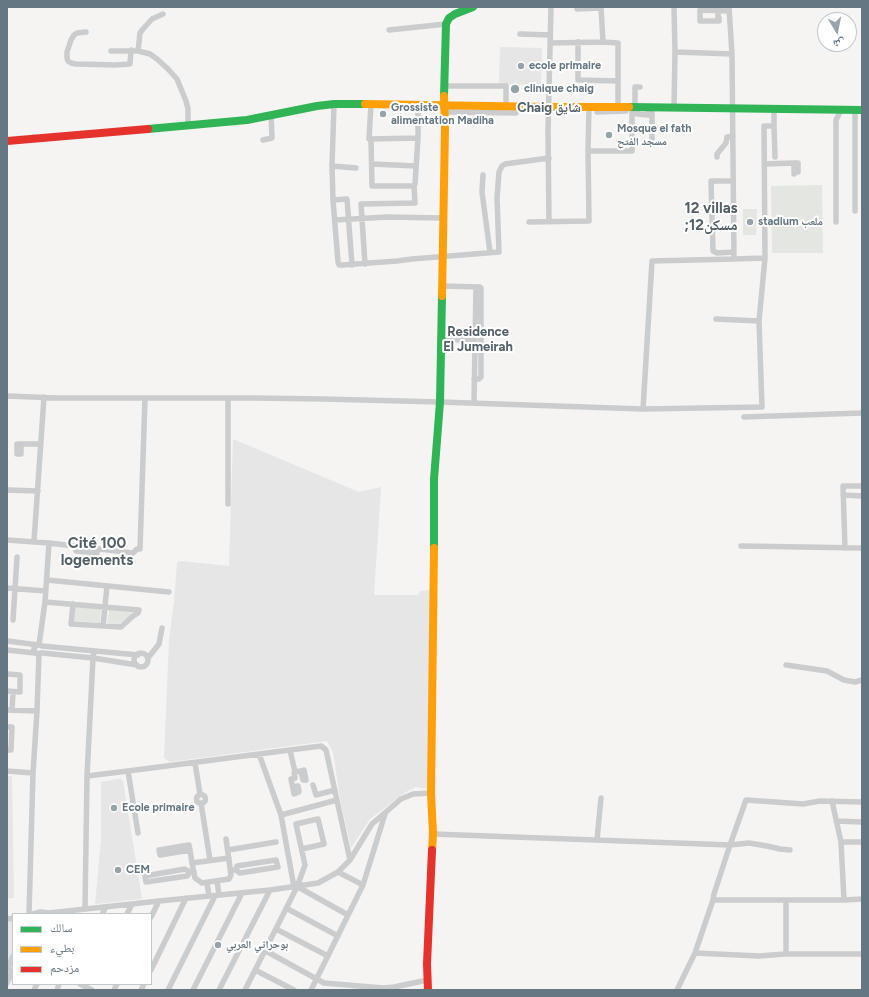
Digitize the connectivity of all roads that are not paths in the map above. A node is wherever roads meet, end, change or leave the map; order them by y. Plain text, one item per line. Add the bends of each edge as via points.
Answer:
1 (473, 7) edge
2 (551, 7) edge
3 (674, 7) edge
4 (601, 8) edge
5 (729, 9) edge
6 (576, 10) dead end
7 (718, 10) dead end
8 (163, 14) dead end
9 (446, 24) junction
10 (389, 30) dead end
11 (86, 32) dead end
12 (520, 34) dead end
13 (550, 35) junction
14 (578, 42) junction
15 (603, 42) junction
16 (550, 43) junction
17 (111, 51) dead end
18 (135, 51) junction
19 (675, 52) junction
20 (732, 54) junction
21 (618, 81) junction
22 (444, 86) junction
23 (640, 87) dead end
24 (334, 104) junction
25 (371, 104) junction
26 (418, 104) junction
27 (506, 106) junction
28 (516, 107) junction
29 (548, 107) junction
30 (593, 107) junction
31 (630, 107) junction
32 (650, 107) junction
33 (674, 107) junction
34 (732, 108) junction
35 (774, 108) junction
36 (445, 109) junction
37 (841, 110) junction
38 (858, 110) edge
39 (271, 114) junction
40 (188, 122) junction
41 (774, 126) junction
42 (7, 136) edge
43 (733, 136) junction
44 (418, 138) junction
45 (371, 139) junction
46 (263, 140) dead end
47 (652, 140) dead end
48 (7, 141) edge
49 (588, 151) junction
50 (717, 157) dead end
51 (549, 158) junction
52 (775, 158) dead end
53 (372, 164) junction
54 (765, 164) junction
55 (332, 166) junction
56 (416, 166) junction
57 (356, 168) dead end
58 (794, 169) dead end
59 (483, 175) dead end
60 (733, 181) junction
61 (414, 186) junction
62 (333, 200) junction
63 (856, 211) dead end
64 (362, 218) junction
65 (443, 218) junction
66 (348, 219) junction
67 (335, 220) junction
68 (529, 222) dead end
69 (549, 222) junction
70 (836, 222) dead end
71 (490, 252) junction
72 (734, 252) junction
73 (442, 256) junction
74 (765, 258) junction
75 (734, 259) junction
76 (365, 264) junction
77 (352, 265) junction
78 (442, 286) junction
79 (476, 287) junction
80 (716, 319) dead end
81 (759, 321) junction
82 (441, 340) junction
83 (475, 340) junction
84 (474, 379) junction
85 (7, 396) edge
86 (44, 397) junction
87 (145, 398) junction
88 (228, 398) junction
89 (440, 402) junction
90 (474, 403) junction
91 (643, 409) junction
92 (862, 413) edge
93 (744, 417) dead end
94 (24, 444) dead end
95 (38, 444) junction
96 (862, 486) edge
97 (7, 490) edge
98 (38, 491) junction
99 (843, 495) junction
100 (862, 496) edge
101 (228, 504) dead end
102 (7, 540) edge
103 (34, 541) junction
104 (49, 543) junction
105 (742, 546) dead end
106 (845, 548) junction
107 (862, 548) edge
108 (17, 557) dead end
109 (46, 580) junction
110 (107, 586) junction
111 (7, 588) edge
112 (15, 589) junction
113 (46, 591) junction
114 (169, 592) dead end
115 (45, 602) junction
116 (73, 604) junction
117 (105, 607) junction
118 (13, 620) dead end
119 (103, 626) junction
120 (162, 628) dead end
121 (7, 641) edge
122 (39, 646) junction
123 (7, 650) edge
124 (94, 651) junction
125 (39, 653) junction
126 (138, 655) junction
127 (93, 658) junction
128 (148, 658) junction
129 (137, 665) junction
130 (786, 665) dead end
131 (7, 674) edge
132 (862, 680) edge
133 (10, 691) edge
134 (10, 710) edge
135 (37, 711) junction
136 (7, 727) edge
137 (7, 750) edge
138 (290, 750) junction
139 (258, 754) junction
140 (195, 763) junction
141 (7, 770) edge
142 (128, 771) junction
143 (33, 773) junction
144 (87, 776) junction
145 (313, 785) dead end
146 (293, 788) dead end
147 (335, 790) junction
148 (431, 792) junction
149 (601, 798) dead end
150 (337, 800) junction
151 (832, 801) junction
152 (862, 802) edge
153 (385, 813) junction
154 (281, 815) junction
155 (836, 821) junction
156 (862, 822) edge
157 (138, 833) dead end
158 (432, 834) junction
159 (226, 839) dead end
160 (597, 840) junction
161 (276, 842) dead end
162 (841, 842) junction
163 (862, 842) edge
164 (730, 845) junction
165 (302, 849) junction
166 (190, 850) junction
167 (228, 850) junction
168 (790, 850) dead end
169 (229, 858) junction
170 (210, 860) junction
171 (350, 860) junction
172 (192, 863) junction
173 (233, 870) junction
174 (192, 872) junction
175 (338, 872) junction
176 (217, 881) junction
177 (207, 883) junction
178 (363, 885) junction
179 (296, 887) junction
180 (270, 890) junction
181 (242, 893) junction
182 (214, 896) junction
183 (186, 898) junction
184 (862, 899) edge
185 (713, 900) junction
186 (786, 900) junction
187 (844, 900) junction
188 (159, 901) junction
189 (132, 904) junction
190 (106, 907) junction
191 (286, 908) junction
192 (81, 911) edge
193 (29, 913) edge
194 (40, 913) edge
195 (103, 913) edge
196 (128, 913) edge
197 (152, 915) edge
198 (348, 915) junction
199 (276, 929) junction
200 (338, 936) junction
201 (264, 950) junction
202 (695, 953) junction
203 (786, 954) junction
204 (862, 954) edge
205 (328, 956) junction
206 (12, 958) edge
207 (152, 968) edge
208 (7, 970) edge
209 (255, 970) junction
210 (12, 972) edge
211 (317, 979) junction
212 (428, 980) junction
213 (7, 983) edge
214 (169, 988) edge
215 (176, 990) edge
216 (193, 990) edge
217 (219, 990) edge
218 (245, 990) edge
219 (294, 990) edge
220 (311, 990) edge
221 (428, 990) edge
222 (677, 990) edge

1 - 9 main road via 455,14
2 - 13 street
3 - 19 street
4 - 6 street
4 - 15 street
5 - 7 street
5 - 20 street
8 - 18 street via 152,19 143,29
9 - 10 street
9 - 22 main road
11 - 18 street via 77,33 71,40 67,58 71,63 130,64
12 - 13 street
13 - 16 street
14 - 15 street
14 - 16 street
14 - 21 street via 578,80
15 - 21 street via 618,43
16 - 29 street
17 - 18 street
18 - 40 street via 150,54 177,79 186,101
19 - 20 street
19 - 33 street
20 - 34 street
21 - 31 street
22 - 27 street via 506,86
22 - 36 main road
23 - 31 street via 635,87
24 - 25 main road
24 - 39 main road
24 - 55 street
25 - 26 main road
25 - 45 street
26 - 36 main road
26 - 44 street
27 - 28 main road
27 - 36 main road
28 - 29 main road
28 - 36 street via 516,113
29 - 30 main road
29 - 51 street
30 - 31 main road
30 - 49 street
31 - 32 main road
31 - 49 street via 632,151
32 - 33 main road
32 - 47 street
33 - 34 main road
34 - 35 main road
34 - 43 street
35 - 37 main road
35 - 41 street
36 - 65 main road
37 - 38 main road
37 - 70 street via 836,120
38 - 63 street
39 - 40 main road via 247,120
39 - 46 street via 272,138
40 - 42 main road
40 - 48 main road
41 - 52 street
41 - 54 street via 764,126
43 - 50 street via 727,137
43 - 60 street
44 - 45 street
44 - 56 street
45 - 53 street
49 - 69 street via 589,221
51 - 69 street
51 - 71 street via 502,166 496,198 499,252
53 - 56 street
53 - 61 street via 372,186
54 - 58 street via 771,166 786,163 786,166
54 - 74 street
55 - 57 street
55 - 62 street
56 - 61 street
59 - 71 street via 482,192
60 - 72 street
60 - 72 street via 711,181 713,250 717,253
61 - 64 street via 415,203 361,204
62 - 66 street via 347,199
62 - 67 street
64 - 65 street
64 - 66 street
64 - 76 street
65 - 73 main road
66 - 67 street
66 - 77 street
67 - 77 street via 339,265
68 - 69 street
71 - 73 street
72 - 75 street
73 - 76 street
73 - 78 main road
74 - 75 street
74 - 81 street
75 - 91 street via 652,261
76 - 77 street
78 - 79 street
78 - 82 main road
79 - 83 street
79 - 84 street via 481,287 481,377
80 - 81 street
81 - 91 street via 762,407
82 - 83 street
82 - 89 main road
83 - 84 street
84 - 90 street
85 - 86 street
86 - 87 street
86 - 95 street
87 - 88 street
87 - 104 street via 140,549 133,553
88 - 89 street
88 - 101 street
89 - 90 street
89 - 148 main road via 434,479
90 - 91 street
92 - 93 street
94 - 95 street via 27,440 36,441
95 - 98 street
96 - 99 street via 843,486
97 - 98 street
98 - 103 street
99 - 100 street
99 - 106 street
102 - 103 street
103 - 104 street
104 - 109 street
105 - 106 street
106 - 107 street
108 - 112 street
109 - 110 street
109 - 113 street
110 - 114 street
110 - 117 street
111 - 112 street
112 - 113 street
112 - 118 street
113 - 115 street
115 - 116 street
115 - 122 street
116 - 117 street
116 - 119 street via 72,624
117 - 119 street
117 - 119 street via 139,610 121,627
120 - 128 street via 159,644
121 - 122 street
122 - 124 street
122 - 125 street via 44,650
122 - 125 street via 34,648 34,651
123 - 125 street
124 - 126 street
124 - 127 street
125 - 127 street
125 - 135 street
126 - 128 street via 144,654
126 - 129 street via 135,660
127 - 129 street
127 - 144 street
128 - 129 street via 145,666
130 - 132 street via 827,671 854,682
131 - 133 street via 20,676 20,692
133 - 134 street
134 - 135 street
135 - 143 street
136 - 137 street via 12,727 11,750
138 - 139 street
138 - 146 street via 298,772 294,773 295,778 291,779
138 - 147 street via 321,746 326,750
139 - 140 street
139 - 154 street
140 - 142 street
140 - 170 street via 200,794 196,796 196,801 201,804
141 - 143 street
142 - 144 street
142 - 157 street
143 - 193 street
144 - 192 street
145 - 147 street via 316,795
147 - 150 street
148 - 153 street via 413,794 401,799
148 - 158 main road
149 - 160 street
150 - 154 street
150 - 171 street
151 - 152 street
151 - 155 street
151 - 164 street via 803,804 746,800
153 - 171 street via 372,824
153 - 178 street
154 - 179 street
155 - 156 street
155 - 162 street
158 - 160 street
158 - 212 main road
159 - 167 street
160 - 164 street
161 - 167 street
162 - 163 street
162 - 187 street
164 - 168 street via 749,844
164 - 185 street
165 - 165 street via 324,844 318,819 296,824
165 - 179 street via 305,865
166 - 166 street via 160,855 159,850 189,845
166 - 172 street
167 - 169 street
169 - 170 street
169 - 173 street
170 - 172 street
171 - 175 street
172 - 174 street
173 - 173 street via 240,873 278,867 276,860 238,866
173 - 176 street via 229,879
174 - 174 street via 187,876 146,882 145,876 185,869
174 - 177 street via 195,878
175 - 178 street
175 - 179 street via 318,883
176 - 177 street
176 - 182 street
177 - 182 street
178 - 198 street
179 - 180 street
179 - 191 street
179 - 198 street
180 - 181 street
180 - 217 street
181 - 182 street
181 - 216 street
182 - 183 street
182 - 214 street
183 - 188 street
183 - 207 street
184 - 187 street
185 - 186 street
185 - 202 street
186 - 187 street
186 - 203 street
188 - 189 street
188 - 197 street
189 - 190 street
189 - 196 street
190 - 192 street
190 - 195 street
191 - 199 street
191 - 200 street
192 - 194 street
198 - 200 street
199 - 201 street
199 - 205 street
200 - 205 street
201 - 209 street
201 - 211 street
202 - 203 street via 759,956
202 - 222 street
203 - 204 street
205 - 211 street
206 - 208 street
209 - 218 street
209 - 219 street
210 - 213 street
211 - 212 street via 324,983 383,988
211 - 220 street
212 - 221 main road
214 - 215 street

